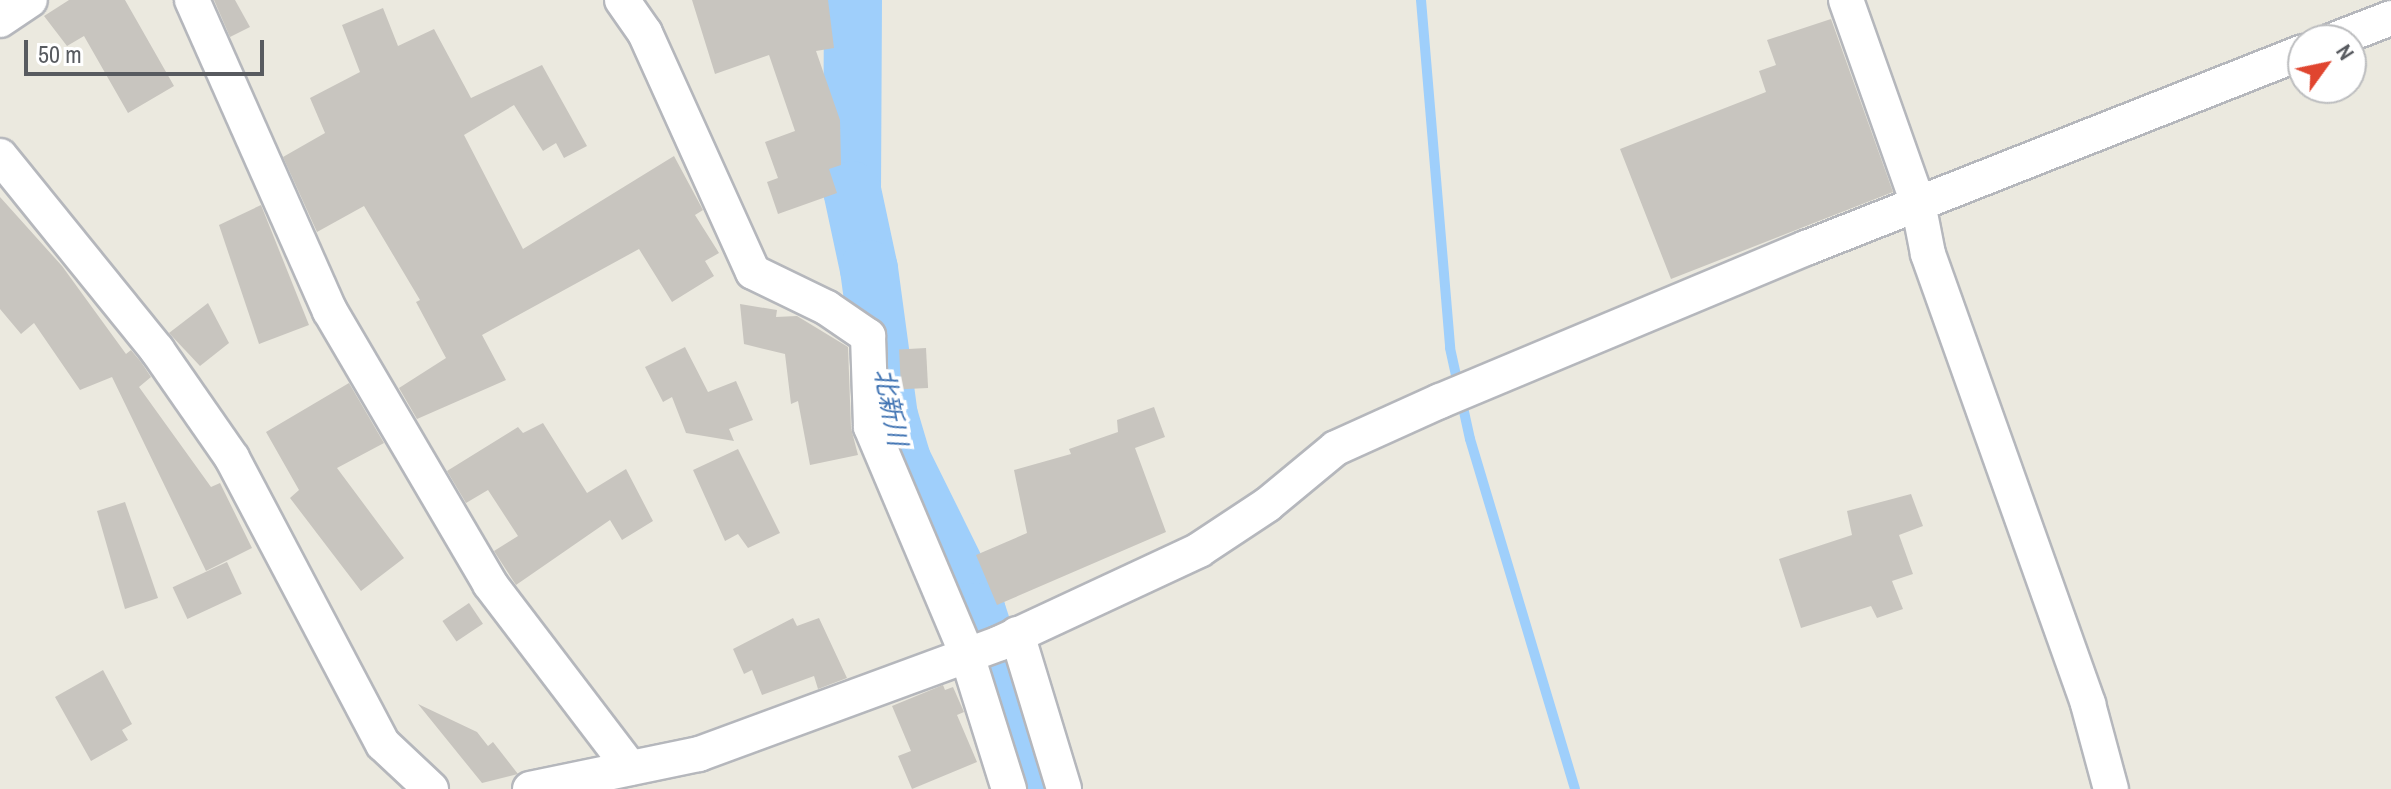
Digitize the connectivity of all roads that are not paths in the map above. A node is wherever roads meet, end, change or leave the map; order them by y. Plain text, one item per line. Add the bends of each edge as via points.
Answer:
1 (192, 0) edge
2 (622, 0) edge
3 (1846, 0) edge
4 (2391, 18) edge
5 (2367, 27) edge
6 (2287, 58) edge
7 (0, 156) edge
8 (1918, 203) junction
9 (1009, 638) junction
10 (966, 652) junction
11 (630, 768) junction
12 (438, 787) edge
13 (530, 789) edge
14 (1009, 789) edge
15 (1064, 789) edge
16 (2111, 789) edge

1 - 11 street via 330,311 490,584
2 - 10 street via 645,33 753,272 827,308 868,336 871,427
3 - 8 street
4 - 5 street
6 - 8 street
7 - 12 street via 157,350 232,458 383,744
8 - 9 street via 1336,448 1267,505 1199,550
8 - 16 street via 1928,254 2088,704
9 - 10 street
9 - 15 street
10 - 11 street via 699,754
10 - 14 street
11 - 13 street

